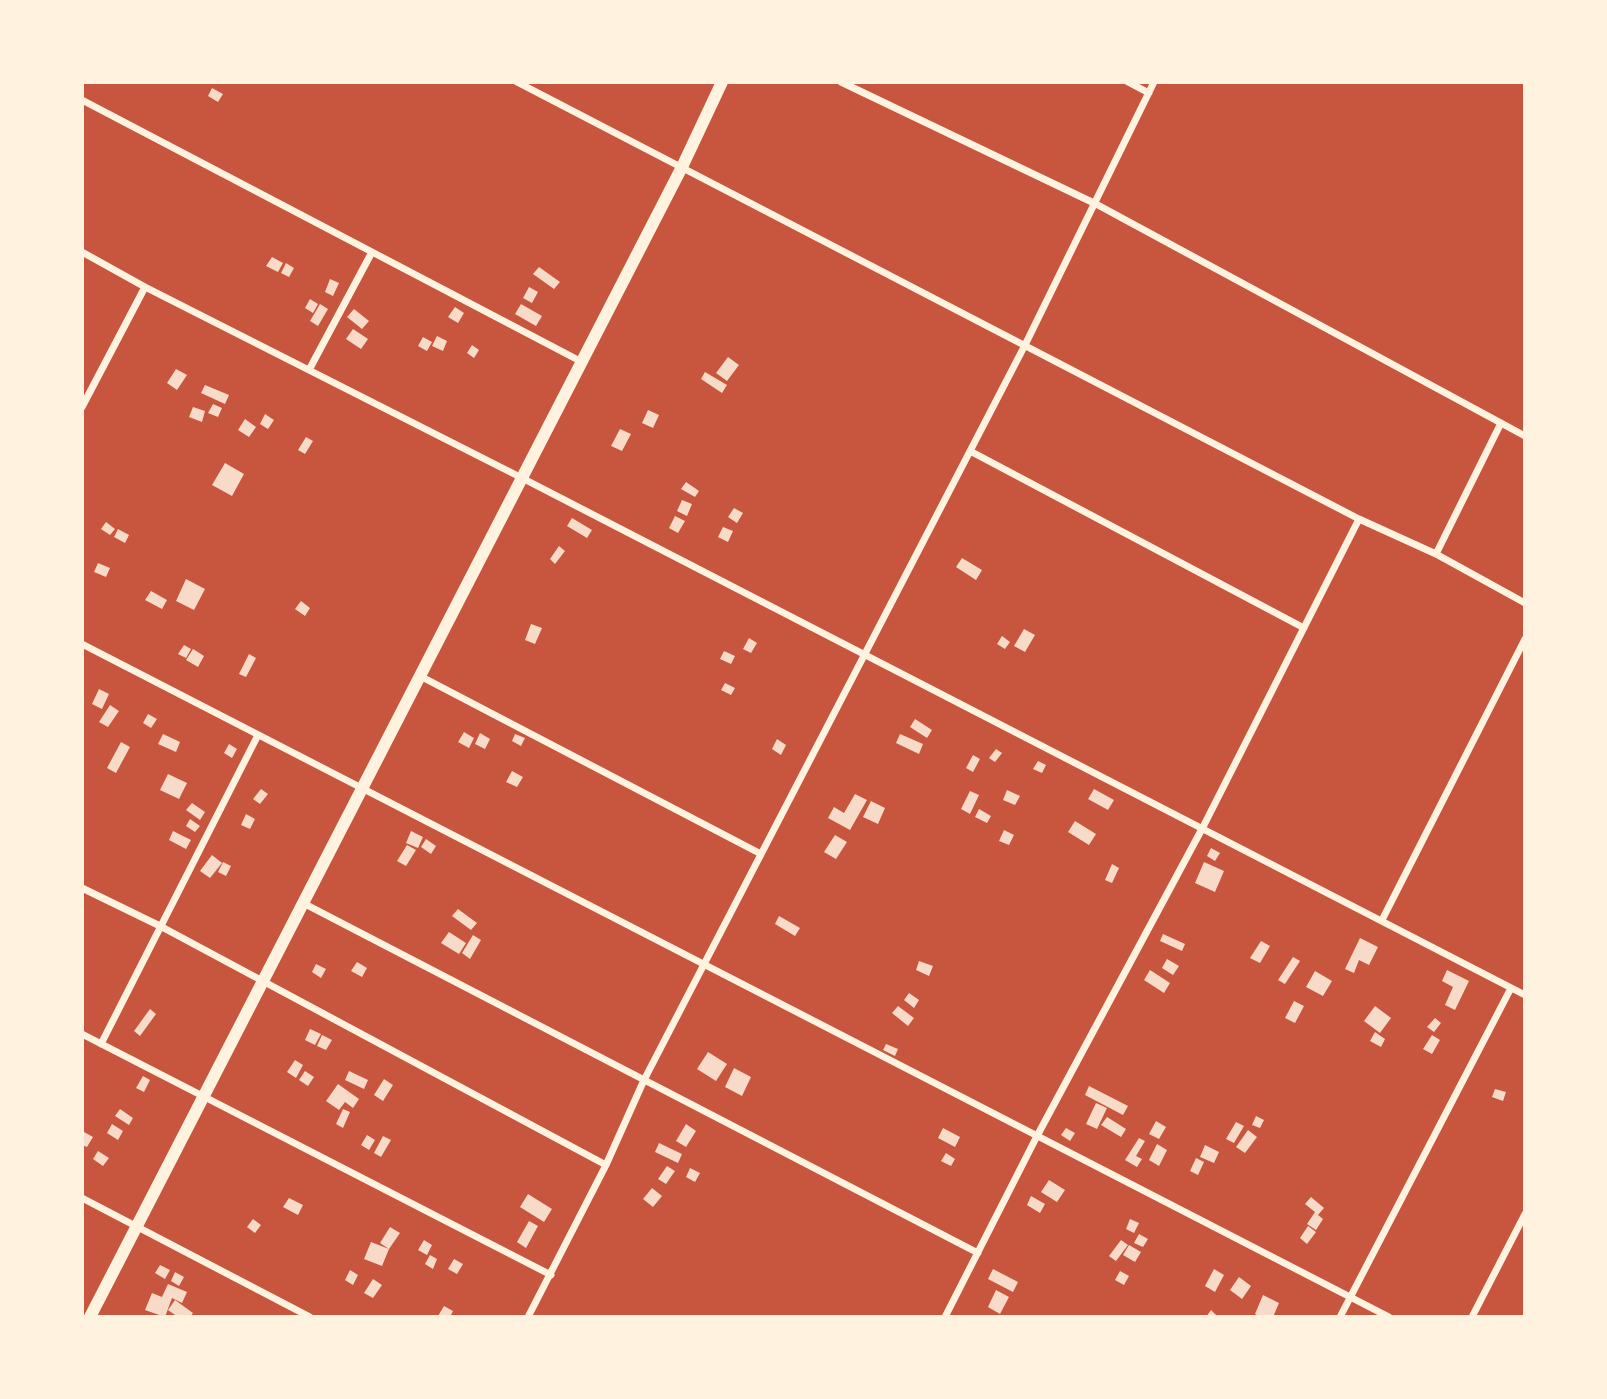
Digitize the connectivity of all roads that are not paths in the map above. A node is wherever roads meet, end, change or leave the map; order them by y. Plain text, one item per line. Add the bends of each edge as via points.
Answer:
1 (517, 82) edge
2 (722, 82) edge
3 (841, 82) edge
4 (1128, 82) edge
5 (1154, 82) edge
6 (1149, 93) junction
7 (82, 100) edge
8 (682, 167) junction
9 (1096, 204) junction
10 (82, 252) edge
11 (372, 253) junction
12 (145, 287) junction
13 (1025, 345) junction
14 (582, 362) junction
15 (309, 370) junction
16 (82, 407) edge
17 (1501, 423) junction
18 (1525, 436) edge
19 (970, 451) junction
20 (522, 478) junction
21 (1359, 519) junction
22 (1436, 554) junction
23 (1525, 603) edge
24 (1304, 628) junction
25 (1525, 639) edge
26 (82, 644) edge
27 (864, 655) junction
28 (420, 676) junction
29 (258, 735) junction
30 (362, 789) junction
31 (1203, 827) junction
32 (761, 854) junction
33 (82, 888) edge
34 (303, 903) junction
35 (1382, 920) junction
36 (160, 926) junction
37 (704, 965) junction
38 (263, 982) junction
39 (1511, 988) junction
40 (1525, 995) edge
41 (82, 1034) edge
42 (101, 1044) junction
43 (644, 1080) junction
44 (204, 1096) junction
45 (1038, 1136) junction
46 (606, 1165) junction
47 (82, 1198) edge
48 (1525, 1214) edge
49 (136, 1227) junction
50 (978, 1252) junction
51 (551, 1275) junction
52 (1350, 1296) junction
53 (90, 1317) edge
54 (310, 1317) edge
55 (528, 1317) edge
56 (945, 1317) edge
57 (1340, 1317) edge
58 (1389, 1317) edge
59 (1472, 1317) edge

1 - 8 street
2 - 8 street
3 - 9 street
4 - 6 street
5 - 6 street
6 - 9 street
7 - 11 street
8 - 13 street
8 - 14 street
9 - 13 street
9 - 17 street
10 - 12 street
11 - 14 street
11 - 15 street
12 - 15 street
12 - 16 street
13 - 19 street
13 - 21 street
14 - 20 street
15 - 20 street
17 - 18 street
17 - 22 street
19 - 24 street
19 - 27 street
20 - 27 street
20 - 28 street
21 - 22 street
21 - 24 street
22 - 23 street
24 - 31 street
25 - 35 street
26 - 29 street
27 - 31 street
27 - 32 street
28 - 30 street
28 - 32 street
29 - 30 street
29 - 36 street
30 - 34 street
30 - 37 street
31 - 35 street
31 - 45 street
32 - 37 street
33 - 36 street
34 - 38 street
34 - 43 street
35 - 39 street
36 - 38 street
36 - 42 street
37 - 43 street
37 - 45 street
38 - 44 street
38 - 46 street
39 - 40 street
39 - 52 street
41 - 42 street
42 - 44 street
43 - 46 street
43 - 50 street
44 - 49 street
44 - 51 street
45 - 50 street
45 - 52 street
46 - 51 street
47 - 49 street
48 - 59 street
49 - 53 street
49 - 54 street
50 - 56 street
51 - 55 street
52 - 57 street
52 - 58 street

